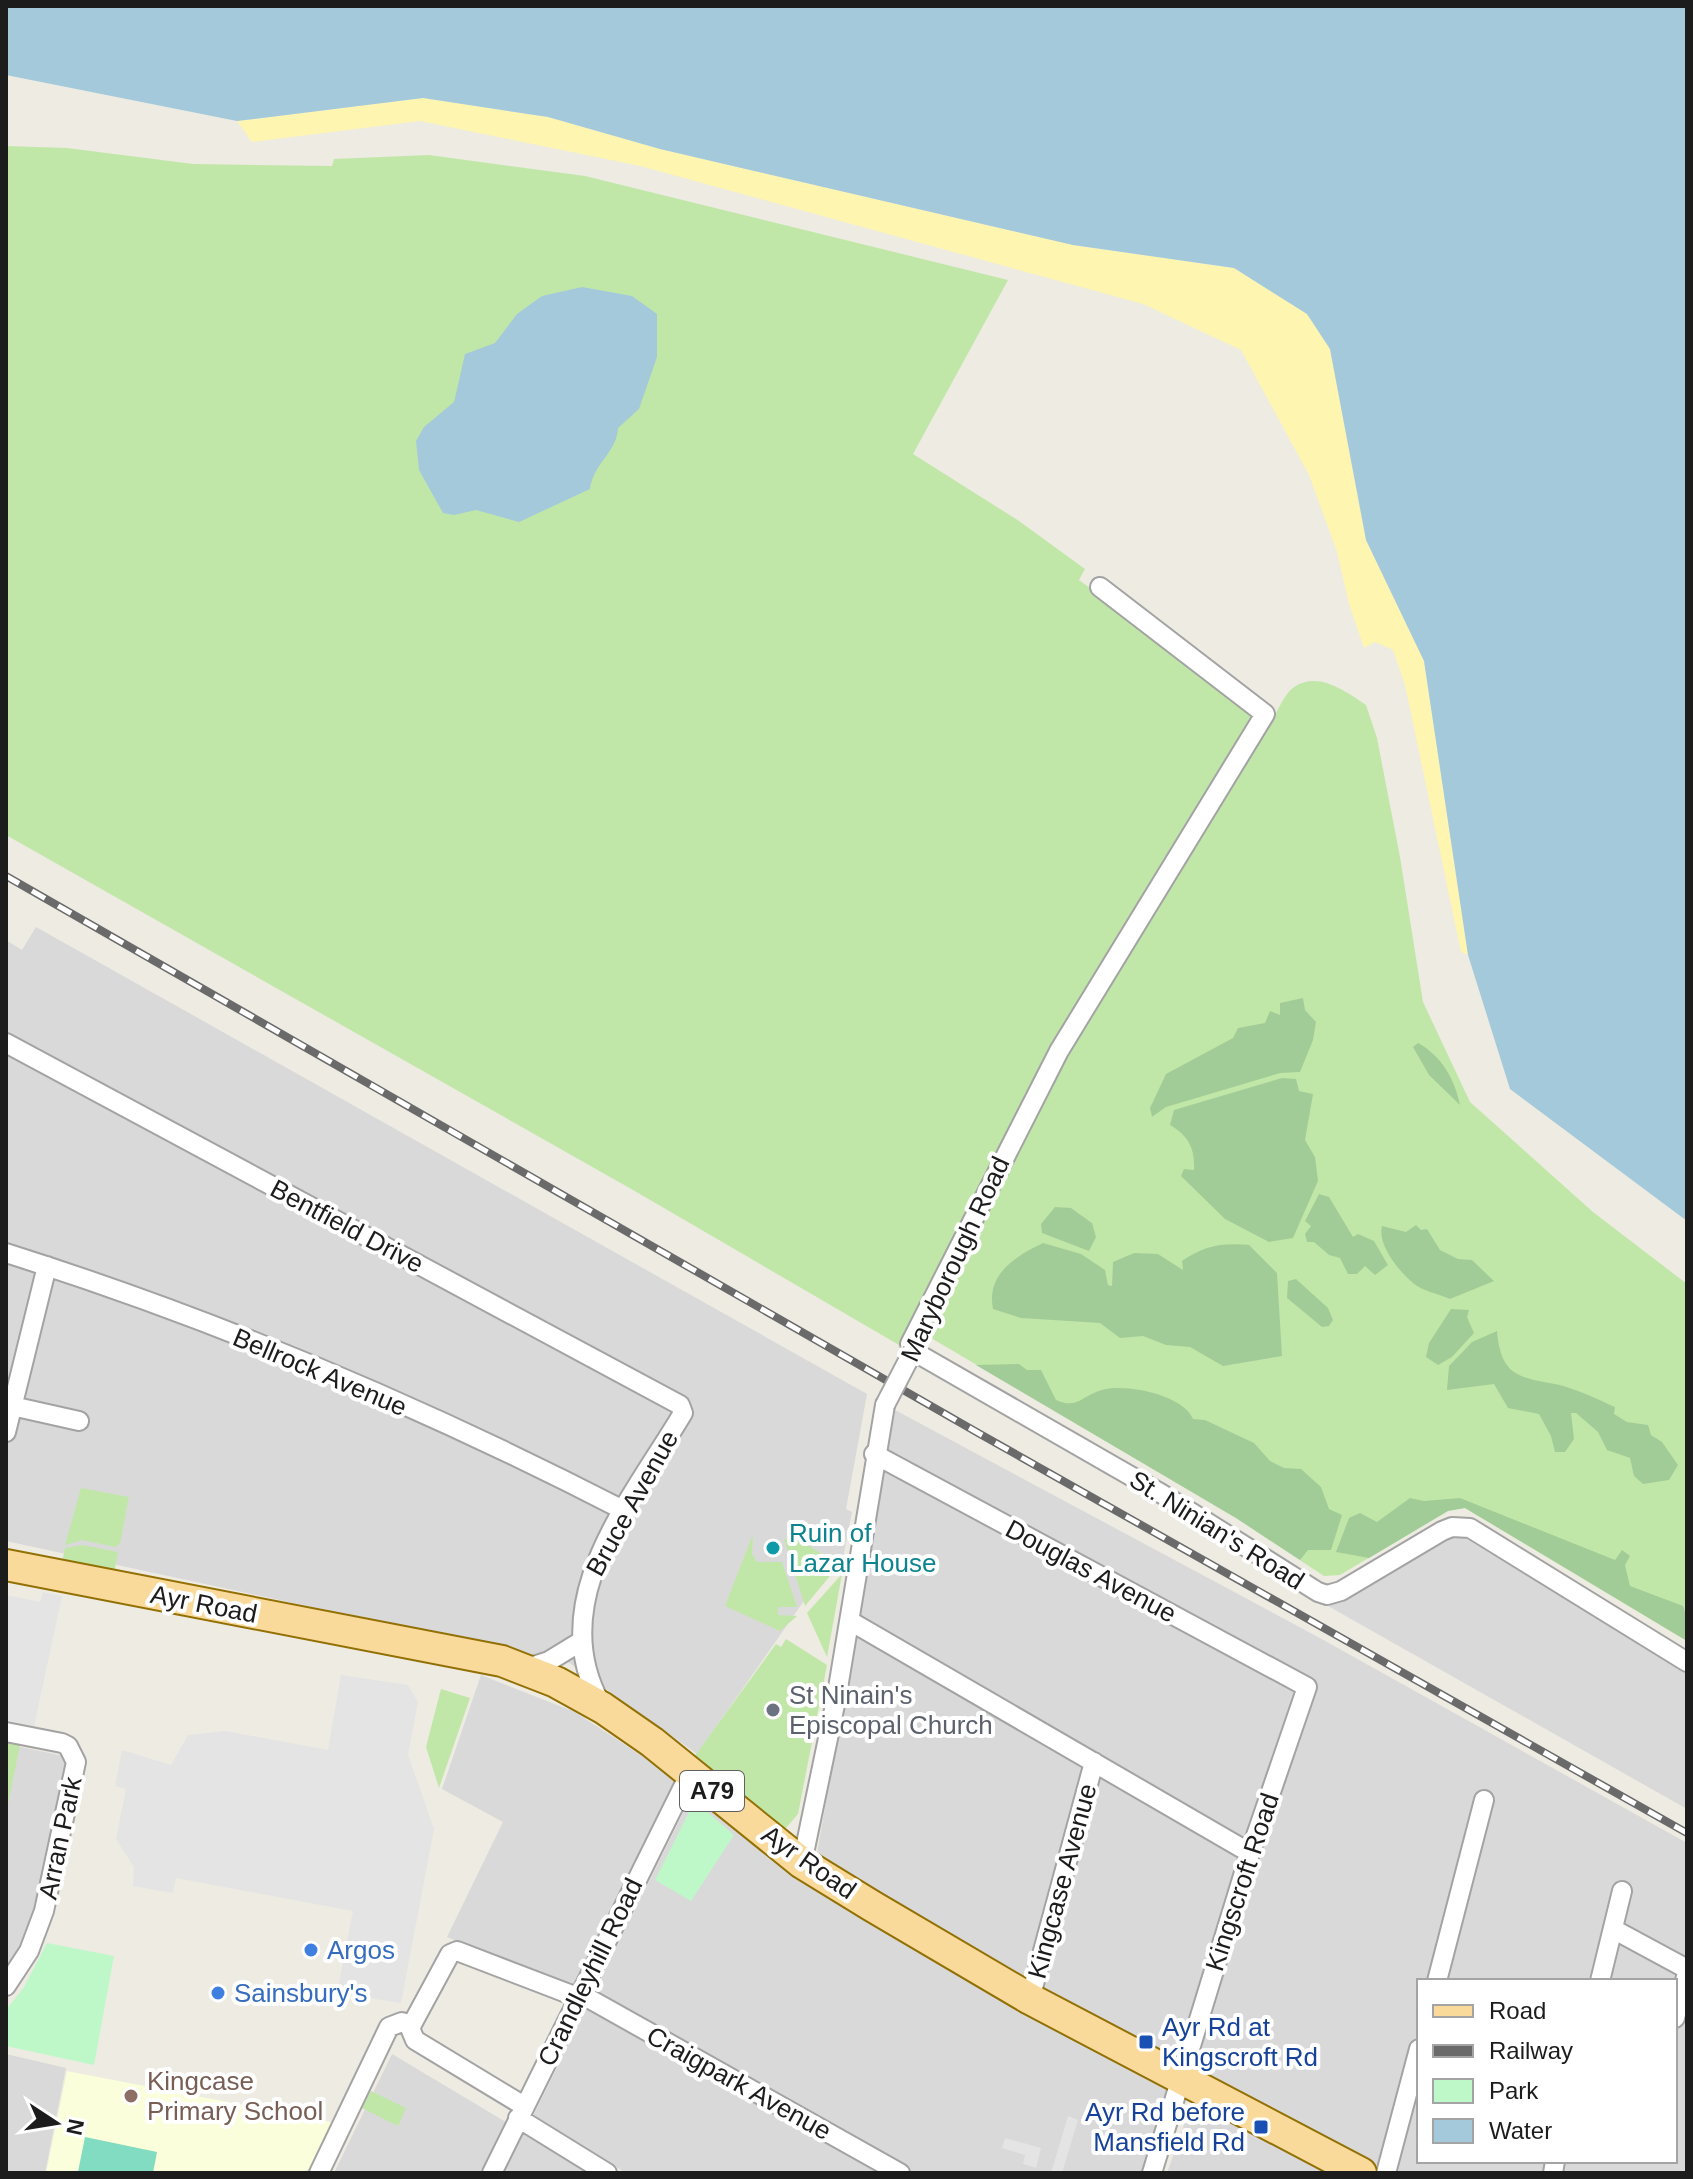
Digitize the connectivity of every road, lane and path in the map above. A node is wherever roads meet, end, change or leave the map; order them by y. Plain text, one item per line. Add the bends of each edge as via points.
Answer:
1 (1100, 587) dead end
2 (6, 1043) edge
3 (6, 1253) edge
4 (47, 1266) junction
5 (913, 1351) junction
6 (12, 1406) junction
7 (683, 1413) joint
8 (79, 1421) dead end
9 (6, 1432) edge
10 (874, 1454) junction
11 (625, 1511) junction
12 (6, 1565) edge
13 (850, 1621) junction
14 (580, 1642) junction
15 (1687, 1662) edge
16 (524, 1669) junction
17 (1307, 1687) joint
18 (603, 1708) junction
19 (6, 1732) edge
20 (1094, 1762) junction
21 (690, 1773) junction
22 (1484, 1800) dead end
23 (1250, 1853) junction
24 (802, 1863) junction
25 (1622, 1891) dead end
26 (1613, 1929) junction
27 (1687, 1971) edge
28 (1438, 1979) edge
29 (1600, 1979) edge
30 (6, 1986) edge
31 (578, 1995) junction
32 (1030, 1999) junction
33 (1677, 2010) edge
34 (412, 2025) junction
35 (1417, 2057) edge
36 (1179, 2078) junction
37 (521, 2112) junction
38 (319, 2173) edge
39 (492, 2173) edge
40 (607, 2173) edge
41 (900, 2173) edge
42 (1152, 2173) edge
43 (1361, 2173) edge
44 (1386, 2173) edge

1 - 5 street, Maryborough Road via 1265,714 1059,1051 910,1344
2 - 7 street, Bentfield Drive via 680,1405
3 - 4 street, Bellrock Avenue
4 - 6 street
4 - 11 street, Bellrock Avenue via 288,1355
5 - 10 street, Maryborough Road, bridge via 885,1405
5 - 15 street, St. Ninian's Road via 1162,1494 1318,1592 1341,1591 1442,1531 1470,1528
6 - 8 street
6 - 9 street
7 - 11 street, Bruce Avenue
10 - 13 street, Maryborough Road
10 - 17 street, Douglas Avenue
11 - 14 street, Bruce Avenue via 587,1583
12 - 16 main road, Ayr Road / A79
13 - 20 street
13 - 24 street, Maryborough Road
14 - 16 street
14 - 18 street, Bruce Avenue
16 - 18 main road, Ayr Road / A79
17 - 23 street, Kingscroft Road
18 - 21 main road, Ayr Road / A79
19 - 30 street, Arran Park via 62,1743 76,1762 44,1911 29,1951
20 - 23 street
20 - 32 street, Kingcase Avenue
21 - 24 main road, Ayr Road / A79
21 - 31 street, Crandleyhill Road
22 - 28 street
23 - 36 street, Kingscroft Road
24 - 32 main road, Ayr Road / A79
25 - 26 street
26 - 27 street
26 - 29 street
27 - 33 street
31 - 34 street, Craigpark Avenue via 457,1951 445,1962
31 - 37 street, Crandleyhill Road
31 - 41 street, Craigpark Avenue
32 - 36 main road, Ayr Road / A79
34 - 37 street via 409,2032 415,2040
34 - 38 street via 389,2027
35 - 44 street
36 - 42 street, Kingscroft Road
36 - 43 main road, Ayr Road / A79
37 - 39 street, Crandleyhill Road
37 - 40 street

